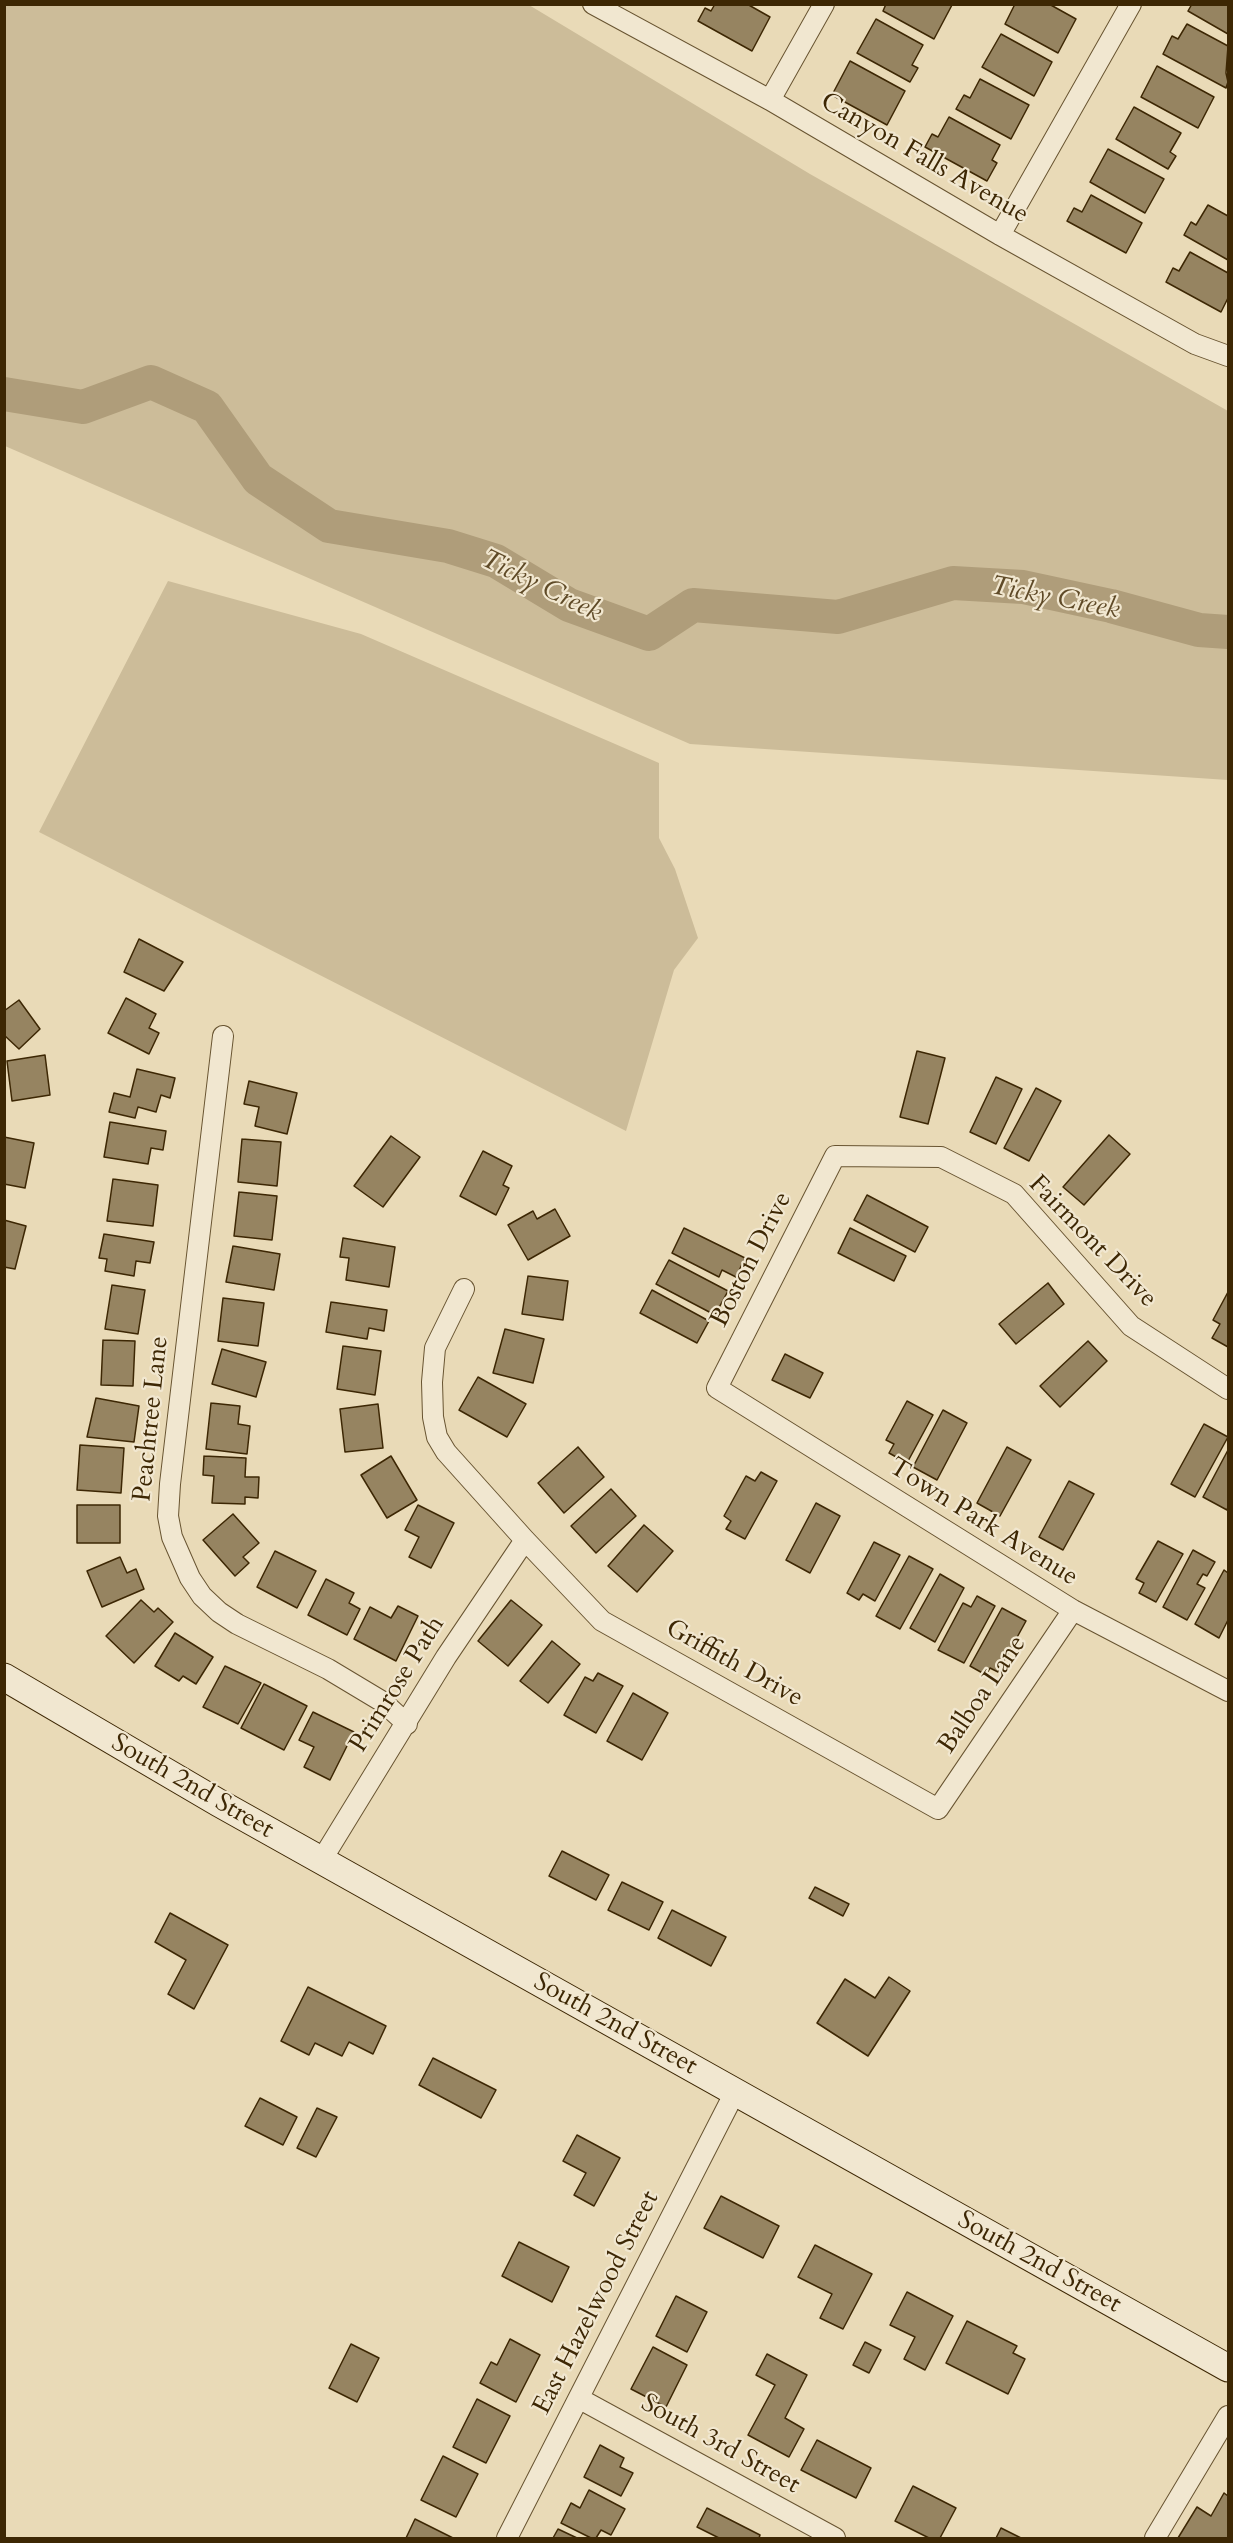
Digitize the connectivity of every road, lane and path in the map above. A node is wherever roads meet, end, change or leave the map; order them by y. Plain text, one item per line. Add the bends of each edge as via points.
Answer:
1 (593, 4) edge
2 (824, 4) edge
3 (1131, 4) edge
4 (770, 100) junction
5 (1000, 235) junction
6 (1228, 356) edge
7 (223, 1036) dead end
8 (835, 1155) joint
9 (464, 1288) dead end
10 (717, 1388) joint
11 (1228, 1389) edge
12 (525, 1540) junction
13 (1073, 1611) junction
14 (4, 1677) edge
15 (1228, 1691) edge
16 (407, 1724) junction
17 (938, 1809) joint
18 (321, 1861) junction
19 (735, 2092) junction
20 (1228, 2368) edge
21 (579, 2399) junction
22 (1228, 2416) edge
23 (823, 2535) edge
24 (507, 2538) edge
25 (1155, 2538) edge

1 - 4 street, Canyon Falls Avenue
2 - 4 street
3 - 5 street
4 - 5 street, Canyon Falls Avenue
5 - 6 street, Canyon Falls Avenue via 1195,344
7 - 16 street, Peachtree Lane via 170,1484 168,1515 172,1537 190,1578 219,1612 383,1702
8 - 10 street, Boston Drive
8 - 11 street, Fairmont Drive via 941,1157 1014,1194 1131,1326
9 - 12 street, Griffith Drive via 435,1348 432,1382 436,1437
10 - 13 street, Town Park Avenue
12 - 16 street, Primrose Path via 458,1638
12 - 17 street, Griffith Drive via 602,1621
13 - 15 street, Town Park Avenue
13 - 17 street, Balboa Lane
14 - 18 main road, South 2nd Street
16 - 18 street, Primrose Path
18 - 19 main road, South 2nd Street
19 - 20 main road, South 2nd Street
19 - 21 street, East Hazelwood Street
21 - 23 street, South 3rd Street
21 - 24 street, East Hazelwood Street
22 - 25 street

